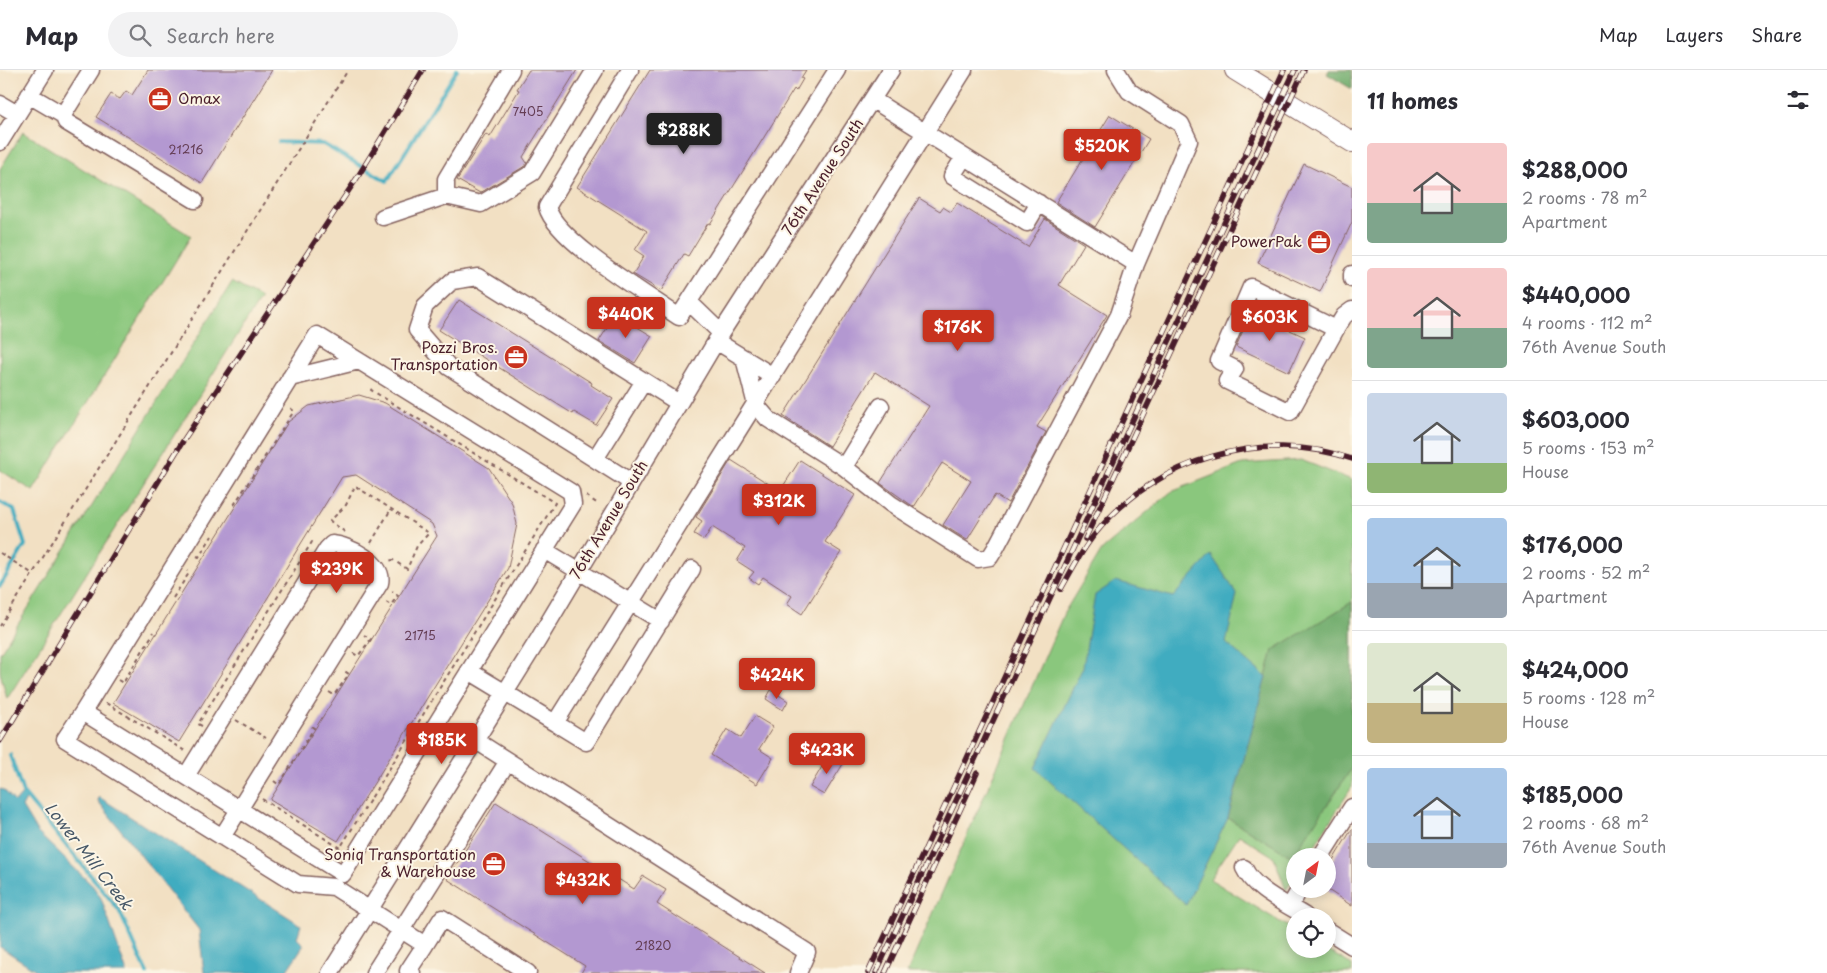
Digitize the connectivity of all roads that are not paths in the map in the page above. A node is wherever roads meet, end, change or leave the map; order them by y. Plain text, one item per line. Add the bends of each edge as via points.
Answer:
1 (91, 70) edge
2 (511, 70) edge
3 (595, 70) edge
4 (630, 70) edge
5 (837, 70) edge
6 (891, 70) edge
7 (964, 70) edge
8 (1116, 70) edge
9 (1235, 70) edge
10 (38, 72) edge
11 (29, 95) junction
12 (873, 100) junction
13 (0, 104) edge
14 (17, 114) junction
15 (63, 115) junction
16 (925, 132) junction
17 (0, 142) edge
18 (1352, 142) edge
19 (964, 157) junction
20 (446, 196) junction
21 (195, 200) dead end
22 (1038, 203) junction
23 (382, 217) dead end
24 (1136, 264) junction
25 (1352, 274) edge
26 (1352, 279) edge
27 (689, 302) junction
28 (1352, 310) edge
29 (1336, 329) junction
30 (719, 337) junction
31 (744, 358) junction
32 (359, 361) junction
33 (773, 376) junction
34 (290, 378) junction
35 (644, 381) junction
36 (679, 404) junction
37 (756, 405) junction
38 (880, 406) dead end
39 (595, 459) junction
40 (844, 467) junction
41 (631, 482) junction
42 (544, 550) junction
43 (692, 569) dead end
44 (578, 572) junction
45 (631, 603) junction
46 (660, 621) junction
47 (469, 671) junction
48 (505, 693) junction
49 (83, 712) junction
50 (556, 723) junction
51 (475, 740) junction
52 (508, 762) junction
53 (186, 776) junction
54 (1352, 807) edge
55 (239, 809) junction
56 (222, 837) junction
57 (1326, 848) edge
58 (1244, 868) dead end
59 (1295, 898) edge
60 (1290, 906) junction
61 (1293, 908) edge
62 (370, 910) junction
63 (401, 930) junction
64 (1336, 936) edge
65 (425, 945) junction
66 (1352, 946) edge
67 (330, 973) edge
68 (374, 973) edge
69 (412, 973) edge
70 (528, 973) edge
71 (798, 973) edge

1 - 15 street
2 - 20 street via 446,179
3 - 20 street via 532,173 481,204
4 - 27 street via 547,207 572,242 679,317
5 - 27 street
6 - 12 street, 76th Avenue South
7 - 16 street
8 - 24 street via 1129,91 1181,124 1189,141
9 - 18 main road
10 - 11 street
11 - 14 street
11 - 15 street
12 - 16 street
12 - 30 street, 76th Avenue South
13 - 14 street
14 - 17 street
15 - 21 street via 66,122
16 - 19 street
16 - 33 street
19 - 22 street
19 - 22 street via 952,176 1027,223
20 - 23 street
22 - 24 street
24 - 40 street via 1120,315 990,557 978,560 891,504
25 - 26 street
27 - 30 street
28 - 29 street
29 - 29 street via 1251,288 1219,361 1235,368 1228,382 1290,412
30 - 31 street
30 - 36 street, 76th Avenue South
31 - 33 street
31 - 37 street
32 - 34 street
32 - 34 street via 317,334
32 - 42 street via 571,492 573,504
33 - 37 street
34 - 49 street
35 - 36 street
35 - 39 street
35 - 39 street via 478,277 452,282 425,306 417,330 449,367
36 - 41 street, 76th Avenue South
37 - 40 street via 780,429
37 - 45 street
38 - 40 street
39 - 41 street
41 - 44 street, 76th Avenue South
42 - 44 street
42 - 47 street
43 - 46 street
44 - 45 street
44 - 48 street, 76th Avenue South
45 - 46 street
45 - 50 street
46 - 50 street via 586,742
47 - 48 street
47 - 55 street via 343,874
48 - 50 street
48 - 51 street, 76th Avenue South
49 - 53 street
49 - 56 street via 66,739
51 - 52 street
51 - 62 street, 76th Avenue South
52 - 63 street
52 - 71 street via 807,952
53 - 55 street
53 - 55 street via 327,549 332,544 343,546 372,563 379,572 380,583
54 - 57 street
55 - 56 street
56 - 62 street via 298,884 334,887
58 - 60 street via 1257,885
59 - 60 street
60 - 61 street
62 - 63 street
62 - 67 street, 76th Avenue South
63 - 65 street
63 - 68 street
64 - 66 street
65 - 69 street via 408,971
65 - 70 street via 442,918

